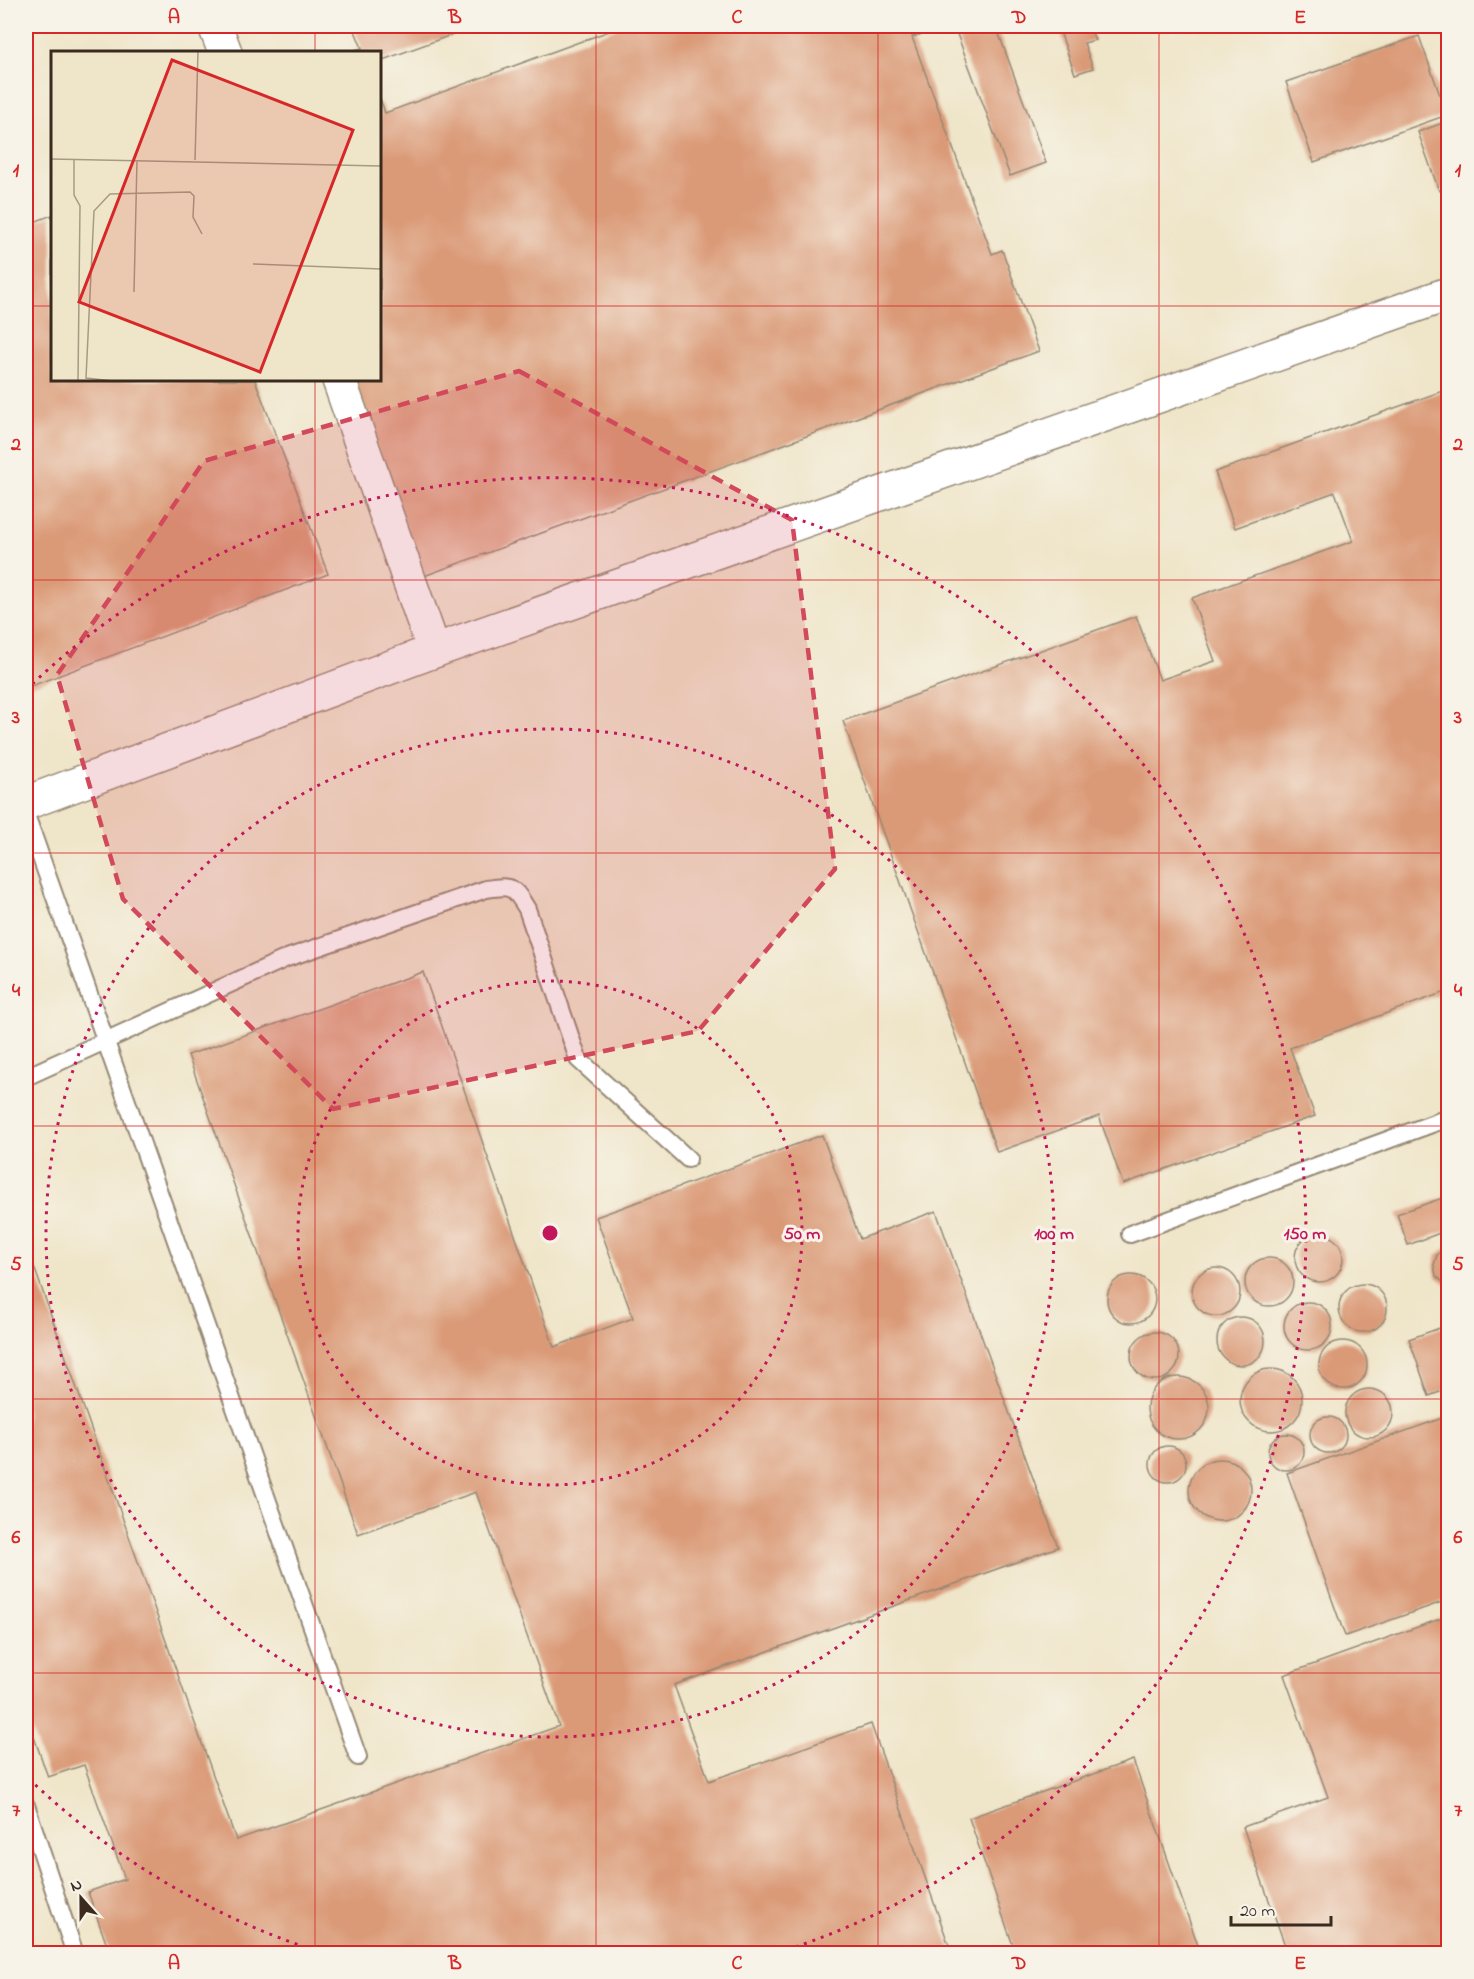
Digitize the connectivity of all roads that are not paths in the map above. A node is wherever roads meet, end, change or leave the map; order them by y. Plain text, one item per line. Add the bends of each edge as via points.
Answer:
1 (215, 26) edge
2 (225, 51) edge
3 (1449, 294) edge
4 (339, 381) edge
5 (434, 651) junction
6 (26, 803) edge
7 (26, 815) edge
8 (105, 1041) junction
9 (26, 1077) edge
10 (1449, 1118) edge
11 (688, 1159) dead end
12 (1130, 1234) dead end
13 (358, 1757) dead end
14 (26, 1805) edge
15 (75, 1953) edge

1 - 2 street
3 - 5 street
4 - 5 street
5 - 6 street
7 - 8 lane
8 - 9 lane
8 - 11 lane via 287,958 486,889 506,886 517,892 527,909 578,1059
8 - 13 lane
10 - 12 lane
14 - 15 lane

